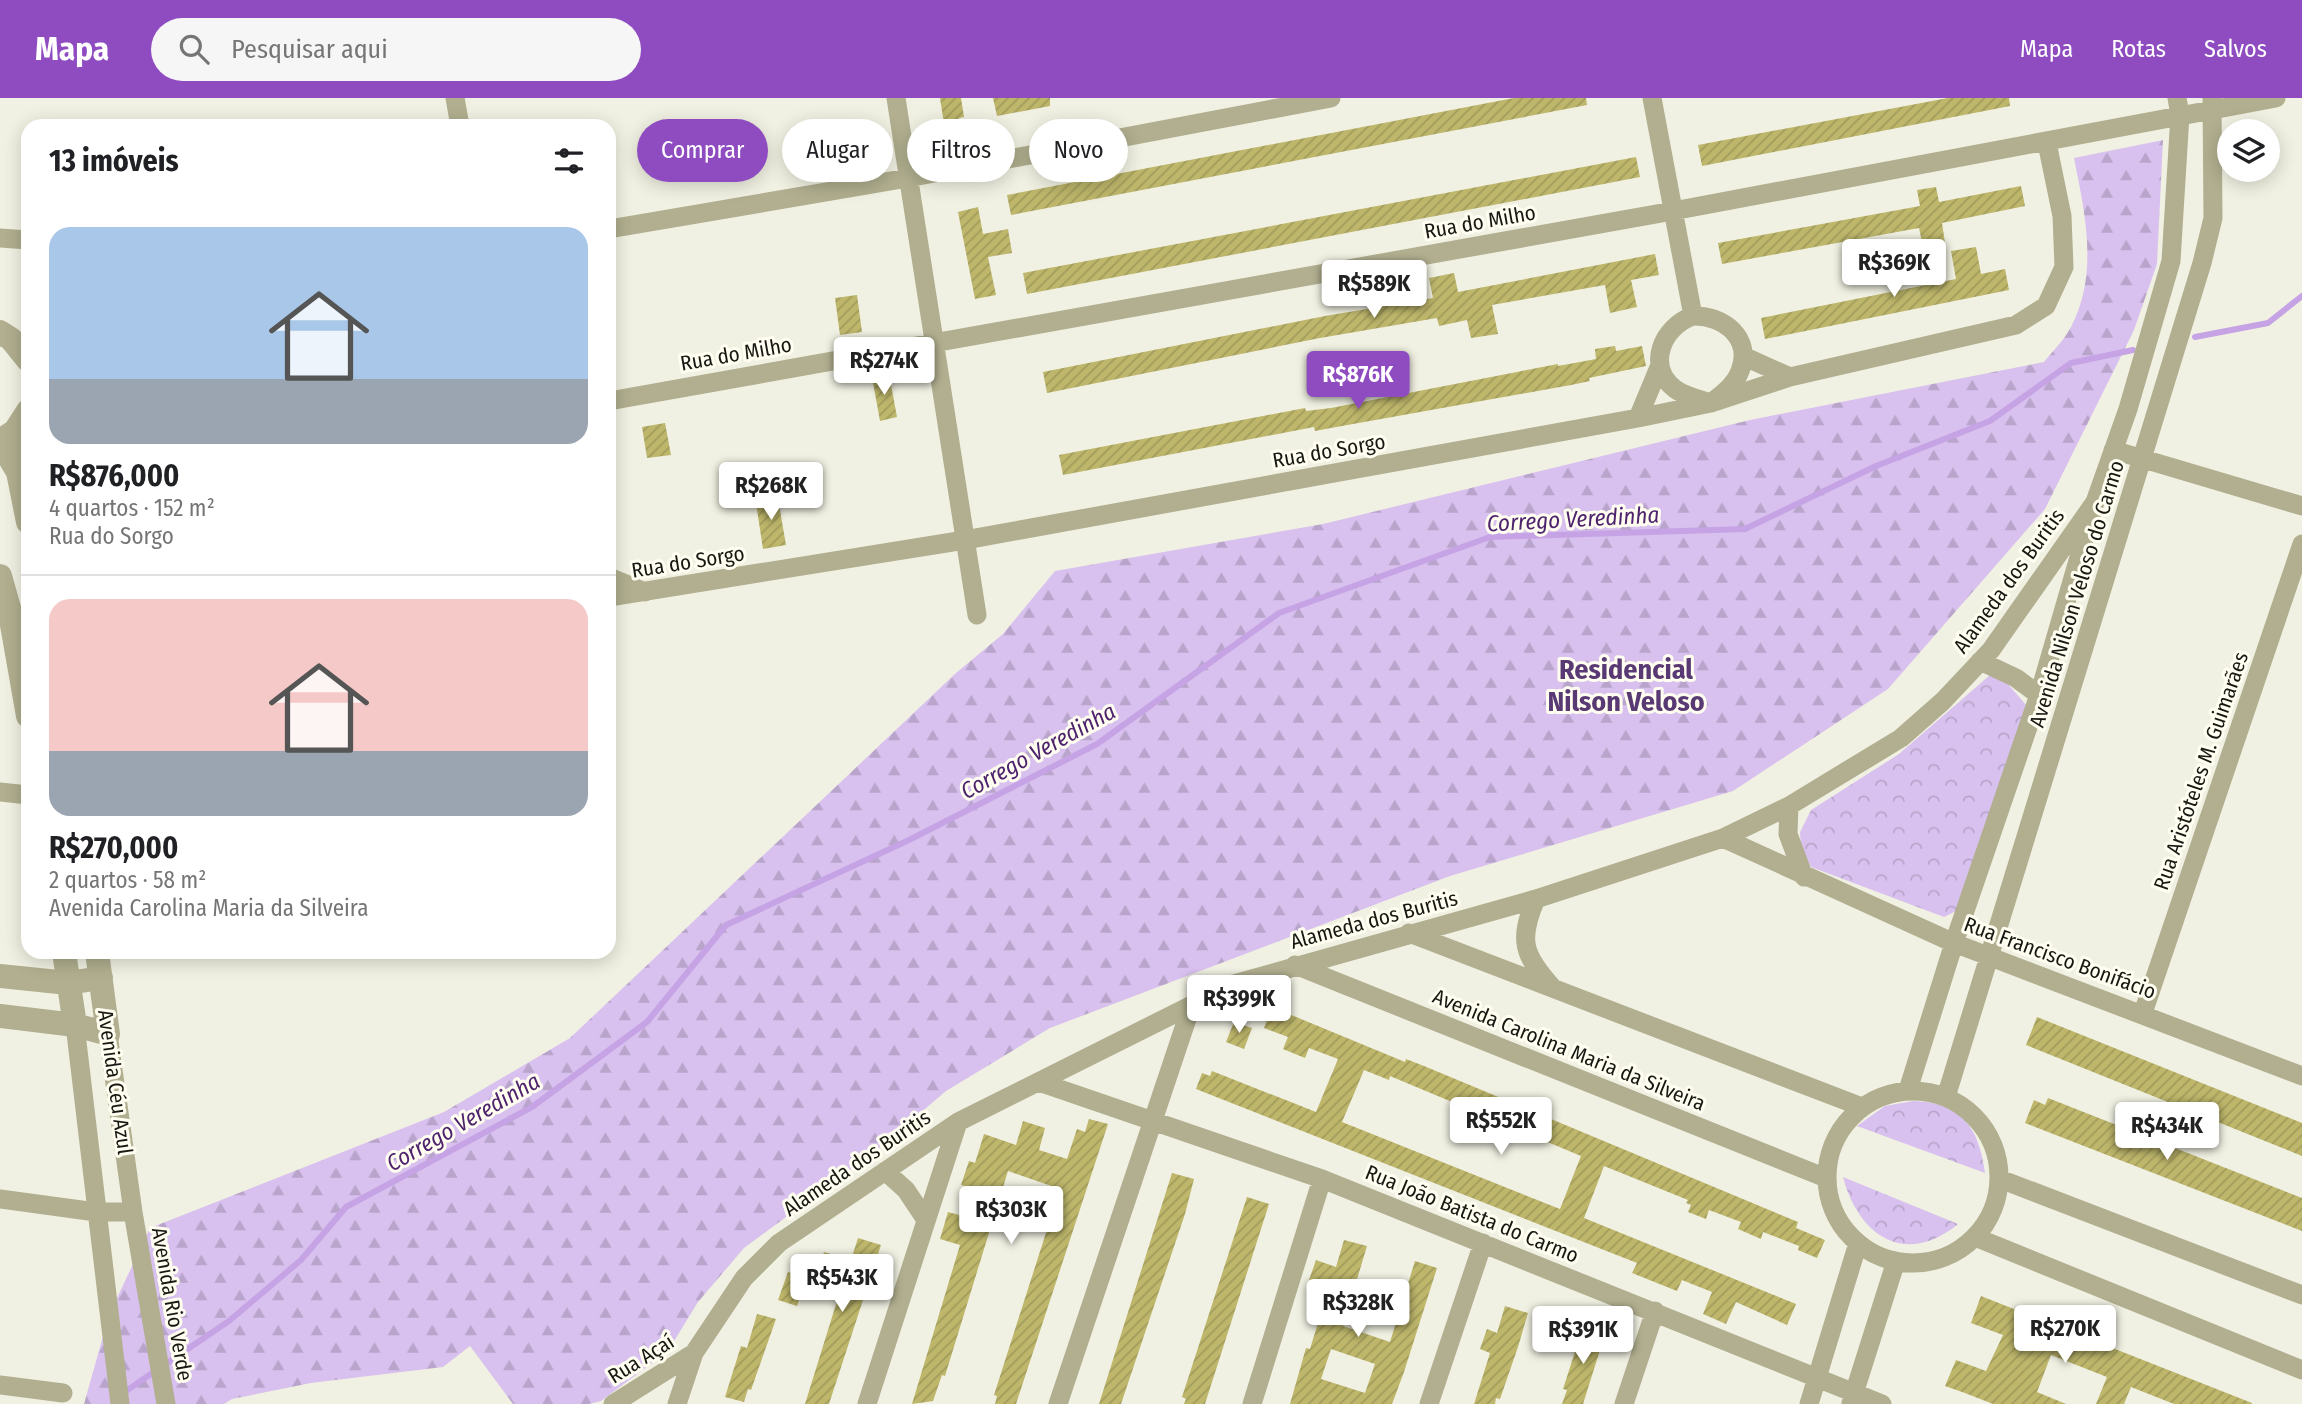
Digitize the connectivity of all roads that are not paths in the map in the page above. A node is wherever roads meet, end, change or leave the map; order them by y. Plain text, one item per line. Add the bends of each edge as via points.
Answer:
1 (455, 98) edge
2 (896, 98) edge
3 (1331, 98) edge
4 (1652, 98) edge
5 (2276, 98) edge
6 (2213, 104) edge
7 (2178, 106) edge
8 (459, 119) edge
9 (2047, 143) junction
10 (1015, 158) edge
11 (907, 171) edge
12 (907, 178) edge
13 (909, 182) edge
14 (1673, 211) junction
15 (616, 228) edge
16 (0, 238) edge
17 (21, 240) edge
18 (2161, 298) junction
19 (2189, 307) junction
20 (1693, 316) junction
21 (0, 332) edge
22 (934, 341) junction
23 (21, 350) edge
24 (1743, 356) junction
25 (1660, 365) junction
26 (1790, 377) junction
27 (616, 400) edge
28 (1712, 403) junction
29 (1638, 418) junction
30 (11, 431) edge
31 (21, 446) edge
32 (2113, 450) junction
33 (2142, 459) junction
34 (21, 487) edge
35 (2095, 502) junction
36 (2302, 506) edge
37 (965, 540) junction
38 (2302, 544) edge
39 (0, 576) edge
40 (616, 581) edge
41 (646, 592) junction
42 (616, 596) edge
43 (4, 608) edge
44 (977, 615) dead end
45 (1980, 661) junction
46 (21, 684) edge
47 (2039, 695) junction
48 (0, 792) edge
49 (21, 795) edge
50 (1789, 806) junction
51 (1723, 838) junction
52 (1804, 877) junction
53 (1536, 899) junction
54 (1409, 933) junction
55 (1954, 943) junction
56 (1990, 957) junction
57 (65, 959) edge
58 (98, 959) edge
59 (1295, 965) junction
60 (0, 976) edge
61 (101, 978) junction
62 (68, 983) junction
63 (1553, 989) junction
64 (1191, 1007) junction
65 (2143, 1013) junction
66 (0, 1016) edge
67 (75, 1025) junction
68 (108, 1034) junction
69 (2302, 1076) edge
70 (1039, 1082) junction
71 (1908, 1090) junction
72 (1946, 1097) junction
73 (1862, 1107) junction
74 (1151, 1121) junction
75 (958, 1122) junction
76 (885, 1171) junction
77 (1826, 1178) junction
78 (1322, 1179) junction
79 (2000, 1179) junction
80 (0, 1199) edge
81 (96, 1212) junction
82 (133, 1212) junction
83 (926, 1220) junction
84 (1975, 1237) junction
85 (1483, 1243) junction
86 (1858, 1243) junction
87 (1896, 1261) junction
88 (2302, 1295) edge
89 (1654, 1311) junction
90 (694, 1353) junction
91 (2302, 1370) edge
92 (1818, 1376) junction
93 (0, 1385) edge
94 (63, 1392) dead end
95 (1852, 1398) edge
96 (120, 1404) edge
97 (166, 1404) edge
98 (613, 1404) edge
99 (677, 1404) edge
100 (867, 1404) edge
101 (1058, 1404) edge
102 (1252, 1404) edge
103 (1429, 1404) edge
104 (1625, 1404) edge
105 (1809, 1404) edge
106 (1882, 1404) edge

1 - 8 street
2 - 11 street
3 - 10 street
4 - 14 street
5 - 6 street, Rua do Milho
6 - 7 street, Rua do Milho
6 - 19 street, Avenida Nilson Veloso do Carmo via 2213,218
7 - 9 street, Rua do Milho
7 - 18 street, Avenida Nilson Veloso do Carmo via 2171,261
9 - 14 street, Rua do Milho
9 - 26 street, Rua do Sorgo via 2062,216 2064,267 2046,306 2016,325
12 - 15 street
13 - 22 street
14 - 20 street
14 - 22 street, Rua do Milho
16 - 17 street
18 - 19 street
18 - 32 street, Avenida Nilson Veloso do Carmo
19 - 33 street, Avenida Nilson Veloso do Carmo
20 - 24 street via 1708,316 1727,325 1740,342
20 - 25 street via 1681,320 1663,339
21 - 23 street
22 - 27 street, Rua do Milho
22 - 37 street
24 - 26 street
24 - 28 street via 1734,383
25 - 28 street via 1673,387
25 - 29 street
26 - 28 street, Rua do Sorgo
28 - 29 street, Rua do Sorgo
29 - 37 street, Rua do Sorgo
30 - 31 street
30 - 34 street
32 - 33 street
32 - 35 street, Avenida Nilson Veloso do Carmo
33 - 36 street
33 - 56 street, Avenida Nilson Veloso do Carmo
35 - 45 street, Alameda dos Buritis
35 - 47 street, Avenida Nilson Veloso do Carmo
37 - 41 street, Rua do Sorgo
37 - 44 street
38 - 65 street, Rua Aristóteles M. Guimarães
39 - 43 street
40 - 41 street
41 - 42 street, Rua do Sorgo
43 - 46 street
45 - 47 street
45 - 50 street, Alameda dos Buritis via 1901,738
47 - 55 street, Avenida Nilson Veloso do Carmo
48 - 49 street
50 - 51 street, Alameda dos Buritis
50 - 52 street via 1788,834
51 - 52 street, Rua Francisco Bonifácio
51 - 53 street, Alameda dos Buritis
52 - 55 street, Rua Francisco Bonifácio
53 - 54 street, Alameda dos Buritis
53 - 63 street via 1523,937 1526,951
54 - 59 street, Alameda dos Buritis
54 - 63 street
55 - 56 street, Rua Francisco Bonifácio
55 - 71 street, Avenida Nilson Veloso do Carmo
56 - 65 street, Rua Francisco Bonifácio
56 - 72 street, Avenida Nilson Veloso do Carmo
57 - 62 street, Avenida Céu Azul
58 - 61 street, Avenida Céu Azul
59 - 64 street, Alameda dos Buritis via 1234,984
59 - 77 street, Avenida Carolina Maria da Silveira
60 - 62 street
61 - 62 street
61 - 68 street, Avenida Céu Azul
62 - 67 street, Avenida Céu Azul
63 - 73 street
64 - 70 street, Alameda dos Buritis
64 - 74 street
65 - 69 street, Rua Francisco Bonifácio
66 - 67 street
67 - 68 street
67 - 81 street, Avenida Céu Azul
68 - 82 street, Avenida Céu Azul
70 - 74 street, Rua João Batista do Carmo
70 - 75 street, Alameda dos Buritis
71 - 72 street
71 - 73 street via 1884,1095
72 - 79 street via 1968,1110 1986,1129 1997,1153
73 - 77 street via 1843,1126 1830,1150
74 - 78 street, Rua João Batista do Carmo
74 - 101 street
75 - 76 street, Alameda dos Buritis
75 - 83 street
76 - 83 street via 906,1190
76 - 90 street, Alameda dos Buritis via 779,1243 744,1278
77 - 86 street via 1841,1225
78 - 85 street, Rua João Batista do Carmo
78 - 102 street
79 - 84 street via 1997,1200
79 - 88 street
80 - 81 street
81 - 82 street
81 - 96 street
82 - 97 street, Avenida Rio Verde
83 - 100 street
84 - 87 street via 1952,1254 1925,1262
84 - 91 street
85 - 89 street, Rua João Batista do Carmo
85 - 103 street
86 - 87 street
86 - 92 street
87 - 95 street
89 - 92 street, Rua João Batista do Carmo
89 - 104 street
90 - 98 street, Rua Açaí
90 - 99 street, Alameda dos Buritis
92 - 95 street, Rua João Batista do Carmo
92 - 105 street
93 - 94 street
95 - 106 street, Rua João Batista do Carmo

